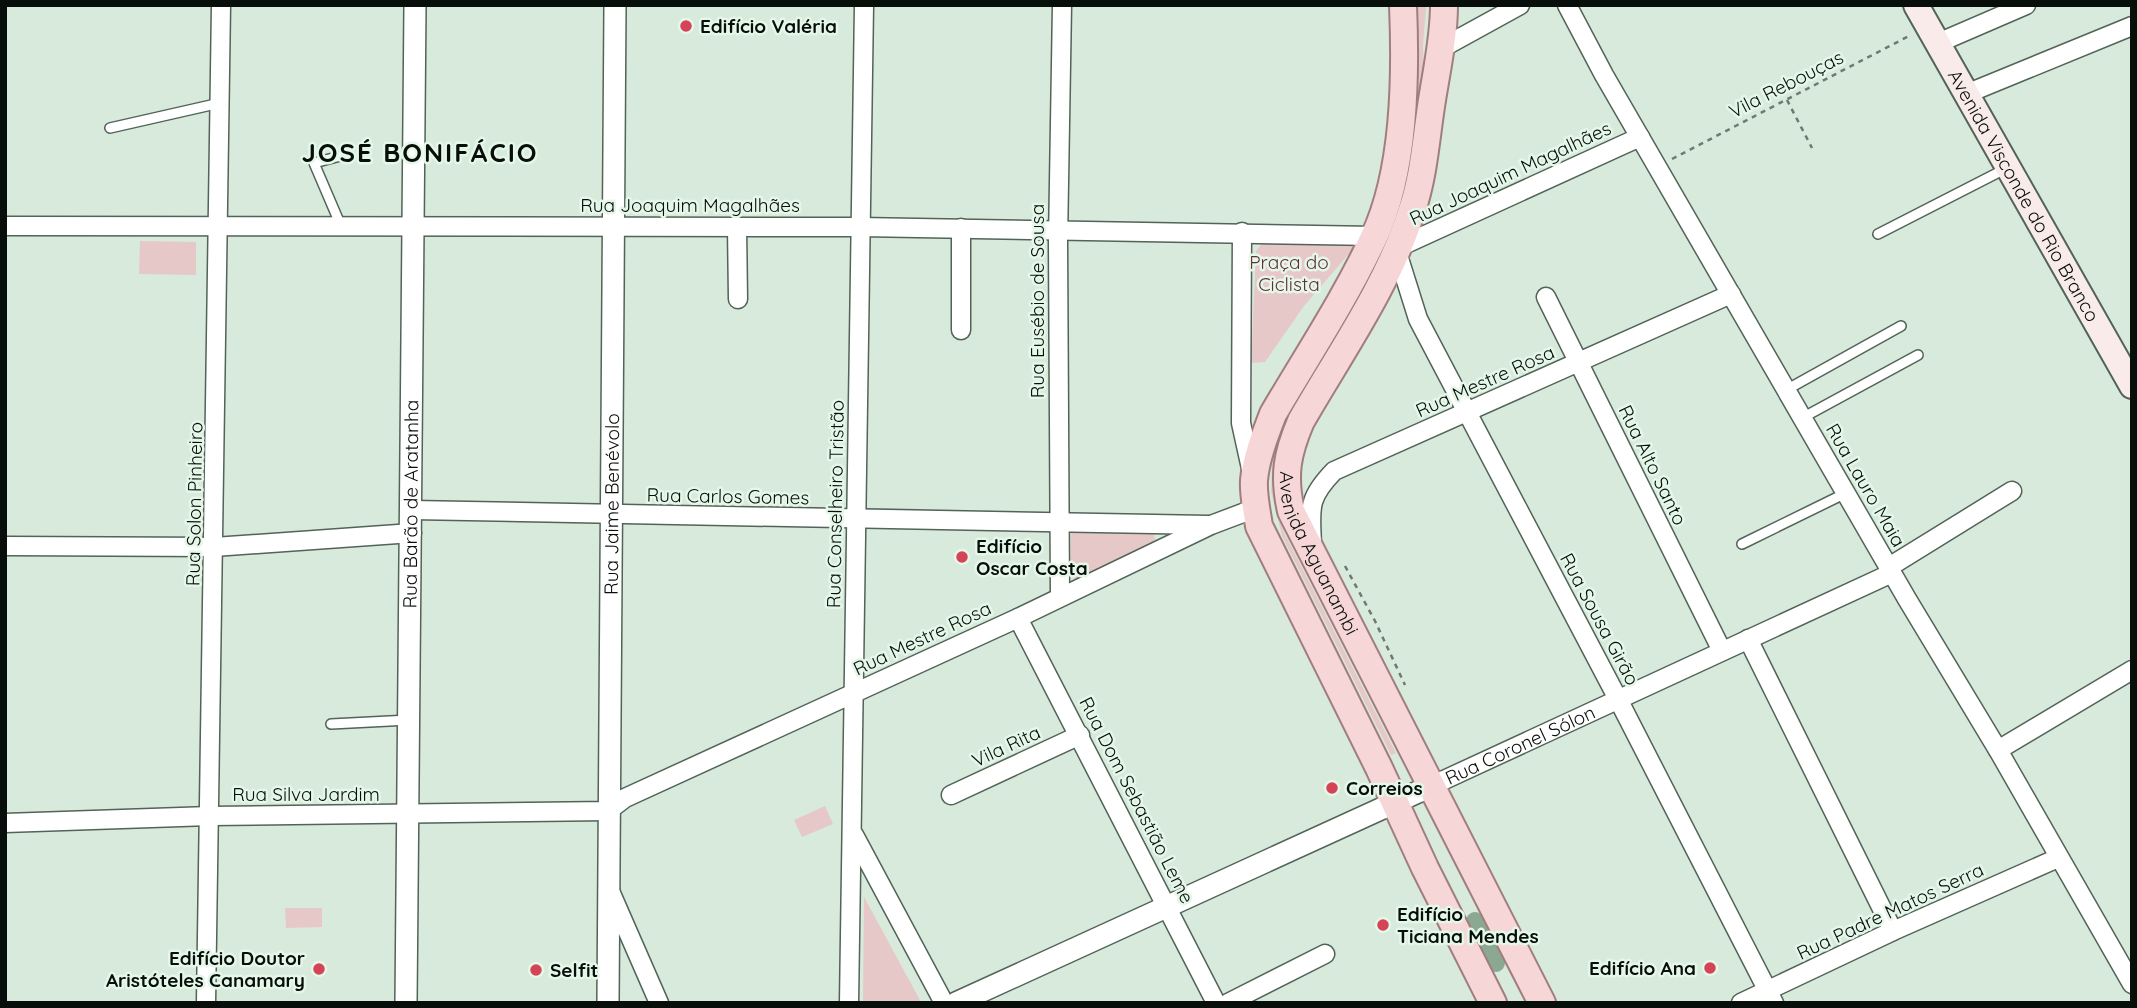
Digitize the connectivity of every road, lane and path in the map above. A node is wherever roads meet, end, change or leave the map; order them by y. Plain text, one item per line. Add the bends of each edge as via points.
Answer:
1 (221, 5) edge
2 (415, 5) edge
3 (615, 5) edge
4 (864, 5) edge
5 (1062, 5) edge
6 (1403, 5) edge
7 (1444, 5) edge
8 (1520, 5) edge
9 (1567, 5) edge
10 (2026, 5) edge
11 (1928, 25) edge
12 (2132, 26) edge
13 (1440, 49) junction
14 (1966, 94) junction
15 (1787, 100) junction
16 (220, 103) junction
17 (110, 128) dead end
18 (1640, 137) junction
19 (1812, 148) dead end
20 (348, 154) dead end
21 (1657, 167) junction
22 (2007, 168) junction
23 (218, 225) junction
24 (5, 226) edge
25 (341, 226) junction
26 (414, 226) junction
27 (612, 226) junction
28 (737, 227) junction
29 (860, 227) junction
30 (961, 228) junction
31 (1058, 231) junction
32 (1242, 232) junction
33 (1878, 233) dead end
34 (1390, 245) junction
35 (1731, 294) junction
36 (1546, 298) dead end
37 (738, 299) dead end
38 (1901, 326) dead end
39 (961, 330) dead end
40 (1918, 355) dead end
41 (1579, 364) junction
42 (2132, 386) edge
43 (1786, 390) junction
44 (1467, 411) junction
45 (1802, 418) junction
46 (1254, 480) junction
47 (2012, 491) dead end
48 (1846, 493) junction
49 (1256, 508) junction
50 (412, 510) junction
51 (610, 515) junction
52 (856, 519) junction
53 (1058, 522) junction
54 (1211, 525) junction
55 (412, 533) junction
56 (1742, 544) dead end
57 (5, 546) edge
58 (214, 547) junction
59 (1313, 550) junction
60 (1890, 570) junction
61 (1060, 596) junction
62 (1018, 618) junction
63 (1748, 639) junction
64 (1722, 651) junction
65 (2132, 670) edge
66 (852, 693) junction
67 (1619, 701) junction
68 (409, 720) junction
69 (331, 724) dead end
70 (1080, 735) junction
71 (1998, 750) junction
72 (1431, 786) junction
73 (951, 795) dead end
74 (1394, 803) junction
75 (608, 811) junction
76 (408, 815) junction
77 (210, 816) junction
78 (5, 823) edge
79 (852, 832) junction
80 (2058, 858) junction
81 (610, 891) junction
82 (1167, 905) junction
83 (1893, 931) junction
84 (1325, 954) dead end
85 (2127, 963) edge
86 (2132, 984) edge
87 (1771, 997) edge
88 (206, 1003) edge
89 (406, 1003) edge
90 (608, 1003) edge
91 (659, 1003) edge
92 (849, 1003) edge
93 (944, 1003) edge
94 (956, 1003) edge
95 (1216, 1003) edge
96 (1228, 1003) edge
97 (1493, 1003) edge
98 (1542, 1003) edge
99 (1741, 1003) edge

1 - 16 street, Rua Solon Pinheiro
2 - 26 street, Rua Barão de Aratanha
3 - 27 street, Rua Jaime Benévolo
4 - 29 street, Rua Conselheiro Tristão
5 - 31 street, Rua Eusébio de Sousa
6 - 34 main road, Avenida Aguanambi via 1405,68
7 - 13 main road, Avenida Aguanambi
8 - 13 street
9 - 18 street, Rua Lauro Maia
10 - 11 street
11 - 14 main road, Avenida Visconde do Rio Branco
11 - 15 path, Vila Rebouças
12 - 14 street
13 - 34 main road, Avenida Aguanambi via 1418,187
14 - 22 main road, Avenida Visconde do Rio Branco
15 - 19 path
15 - 21 path, Vila Rebouças
16 - 17 lane
16 - 23 street, Rua Solon Pinheiro
18 - 21 street, Rua Lauro Maia
18 - 34 street, Rua Joaquim Magalhães
20 - 25 lane via 314,163
21 - 35 street, Rua Lauro Maia
22 - 33 lane
22 - 42 main road, Avenida Visconde do Rio Branco
23 - 24 street, Rua Joaquim Magalhães
23 - 25 street, Rua Joaquim Magalhães
23 - 58 street, Rua Solon Pinheiro
25 - 26 street, Rua Joaquim Magalhães
26 - 27 street, Rua Joaquim Magalhães
26 - 50 street, Rua Barão de Aratanha
27 - 28 street, Rua Joaquim Magalhães
27 - 51 street, Rua Jaime Benévolo
28 - 29 street, Rua Joaquim Magalhães
28 - 37 street
29 - 30 street, Rua Joaquim Magalhães
29 - 52 street, Rua Conselheiro Tristão
30 - 31 street, Rua Joaquim Magalhães
30 - 39 street
31 - 32 street, Rua Joaquim Magalhães
31 - 53 street, Rua Eusébio de Sousa
32 - 34 street, Rua Joaquim Magalhães
32 - 46 street via 1241,423
34 - 44 street, Rua Sousa Girão via 1418,319
34 - 46 main road, Avenida Aguanambi via 1273,414
34 - 59 main road, Avenida Aguanambi via 1292,442 1286,487 1291,511
35 - 41 street, Rua Mestre Rosa
35 - 43 street, Rua Lauro Maia
36 - 41 street, Rua Alto Santo
38 - 43 lane
40 - 45 lane
41 - 44 street, Rua Mestre Rosa
41 - 64 street, Rua Alto Santo
43 - 45 street, Rua Lauro Maia
44 - 59 street, Rua Mestre Rosa via 1334,471 1312,502
44 - 67 street, Rua Sousa Girão
45 - 48 street, Rua Lauro Maia
46 - 49 main road, Avenida Aguanambi
47 - 60 street, Rua Coronel Sólon
48 - 56 lane
48 - 60 street, Rua Lauro Maia
49 - 54 street, Rua Mestre Rosa
49 - 74 main road, Avenida Aguanambi via 1259,526
50 - 51 street, Rua Carlos Gomes
50 - 55 street, Rua Barão de Aratanha
51 - 52 street, Rua Carlos Gomes
51 - 75 street, Rua Jaime Benévolo
52 - 53 street, Rua Carlos Gomes
52 - 66 street, Rua Conselheiro Tristão
53 - 54 street, Rua Carlos Gomes
53 - 61 street, Rua Eusébio de Sousa
54 - 61 street, Rua Mestre Rosa
55 - 58 street
55 - 68 street, Rua Barão de Aratanha
57 - 58 street
58 - 77 street, Rua Solon Pinheiro
59 - 72 main road, Avenida Aguanambi
60 - 63 street, Rua Coronel Sólon
60 - 71 street, Rua Lauro Maia
61 - 62 street, Rua Mestre Rosa
62 - 66 street, Rua Mestre Rosa
62 - 70 street, Rua Dom Sebastião Leme
63 - 64 street, Rua Coronel Sólon
63 - 83 street
64 - 67 street, Rua Coronel Sólon
65 - 71 street
66 - 75 street, Rua Mestre Rosa via 625,798
66 - 79 street, Rua Conselheiro Tristão
67 - 72 street, Rua Coronel Sólon
67 - 87 street, Rua Sousa Girão
68 - 69 lane
68 - 76 street, Rua Barão de Aratanha
70 - 73 street, Vila Rita
70 - 82 street, Rua Dom Sebastião Leme
71 - 80 street, Rua Lauro Maia
72 - 74 street, Rua Coronel Sólon
72 - 98 main road, Avenida Aguanambi
74 - 82 street, Rua Coronel Sólon
74 - 97 main road, Avenida Aguanambi
75 - 76 street, Rua Silva Jardim
75 - 81 street, Rua Jaime Benévolo
76 - 77 street, Rua Silva Jardim
76 - 89 street, Rua Barão de Aratanha
77 - 78 street, Rua Silva Jardim
77 - 88 street, Rua Solon Pinheiro
79 - 92 street, Rua Conselheiro Tristão
79 - 93 street
80 - 83 street, Rua Padre Matos Serra
80 - 85 street, Rua Lauro Maia
81 - 90 street, Rua Jaime Benévolo
81 - 91 street
82 - 94 street, Rua Coronel Sólon
82 - 95 street, Rua Dom Sebastião Leme
83 - 87 street, Rua Padre Matos Serra
84 - 96 street
85 - 86 street, Rua Lauro Maia
87 - 99 street, Rua Padre Matos Serra

